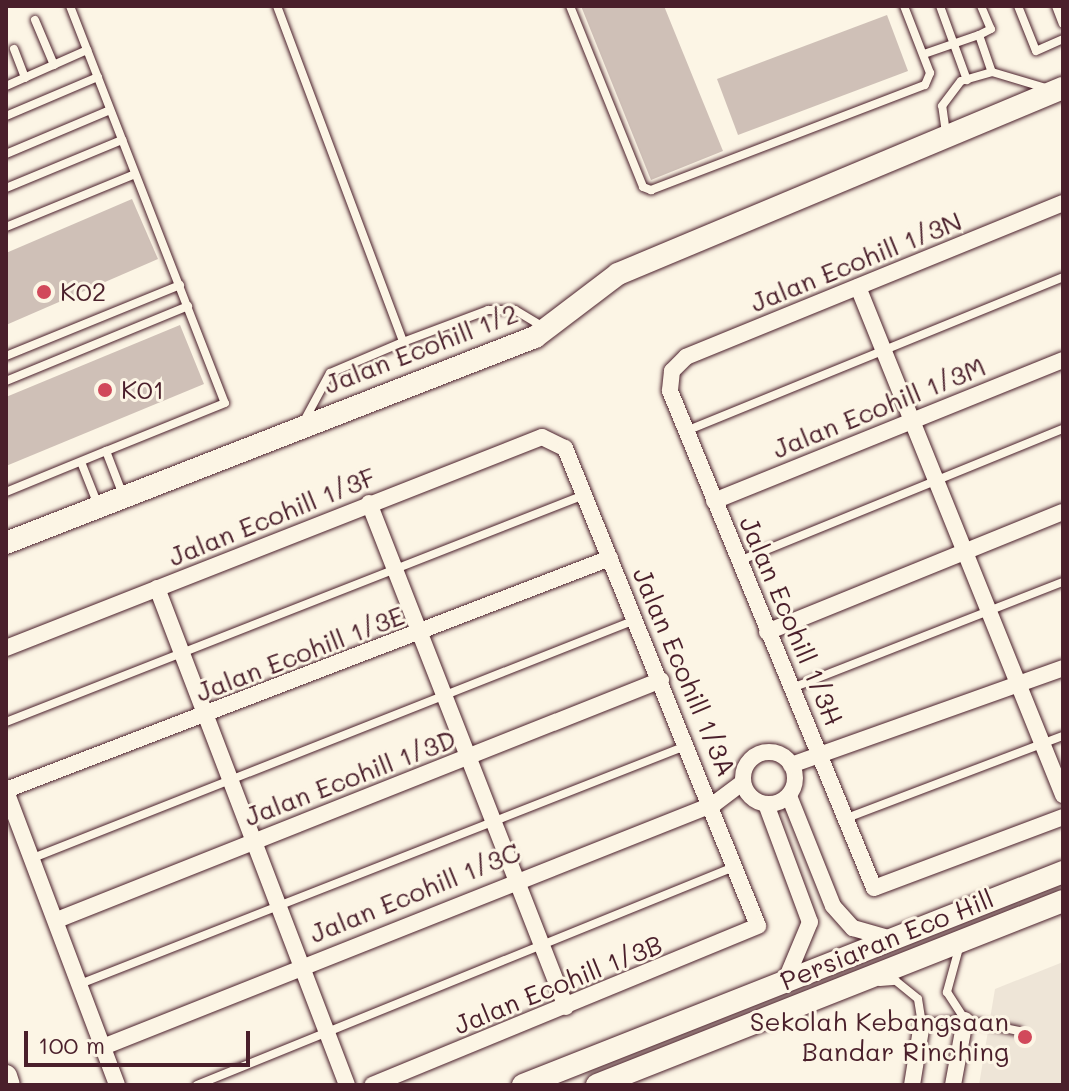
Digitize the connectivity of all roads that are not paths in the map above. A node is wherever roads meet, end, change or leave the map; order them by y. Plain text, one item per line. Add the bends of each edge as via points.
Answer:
1 (70, 6) edge
2 (277, 6) edge
3 (570, 6) edge
4 (904, 6) edge
5 (940, 6) edge
6 (981, 6) edge
7 (1018, 6) edge
8 (1056, 6) edge
9 (35, 20) dead end
10 (1063, 24) edge
11 (979, 35) junction
12 (1063, 39) edge
13 (954, 44) junction
14 (14, 49) dead end
15 (87, 50) junction
16 (924, 54) junction
17 (54, 65) junction
18 (992, 72) junction
19 (98, 77) junction
20 (25, 78) junction
21 (967, 80) junction
22 (6, 86) edge
23 (1059, 89) edge
24 (110, 110) junction
25 (6, 116) edge
26 (946, 134) junction
27 (122, 140) junction
28 (6, 154) edge
29 (135, 174) junction
30 (6, 188) edge
31 (1063, 203) edge
32 (6, 227) edge
33 (1063, 277) edge
34 (180, 285) junction
35 (858, 287) junction
36 (188, 306) junction
37 (545, 329) junction
38 (403, 342) junction
39 (883, 350) junction
40 (6, 356) edge
41 (1063, 360) edge
42 (672, 371) joint
43 (6, 381) edge
44 (911, 419) junction
45 (302, 425) junction
46 (1063, 429) edge
47 (686, 431) junction
48 (557, 439) joint
49 (106, 451) junction
50 (81, 462) junction
51 (936, 480) junction
52 (6, 492) edge
53 (123, 495) junction
54 (584, 495) junction
55 (714, 501) junction
56 (369, 503) junction
57 (98, 506) junction
58 (1063, 512) edge
59 (6, 543) edge
60 (964, 549) junction
61 (610, 558) junction
62 (739, 561) junction
63 (394, 572) junction
64 (1063, 582) edge
65 (157, 588) junction
66 (990, 609) junction
67 (636, 620) junction
68 (767, 632) junction
69 (417, 635) junction
70 (6, 648) edge
71 (183, 651) junction
72 (1063, 668) edge
73 (661, 680) junction
74 (1019, 686) junction
75 (791, 689) junction
76 (443, 695) junction
77 (209, 715) junction
78 (6, 722) edge
79 (1063, 736) edge
80 (1042, 744) junction
81 (688, 745) junction
82 (820, 752) junction
83 (470, 758) junction
84 (791, 765) junction
85 (232, 776) junction
86 (743, 782) junction
87 (6, 790) edge
88 (1063, 795) edge
89 (789, 796) junction
90 (714, 804) junction
91 (766, 804) junction
92 (1063, 817) edge
93 (494, 818) junction
94 (844, 819) junction
95 (257, 839) junction
96 (33, 858) junction
97 (739, 865) junction
98 (1063, 872) edge
99 (519, 877) junction
100 (1063, 901) edge
101 (280, 903) junction
102 (57, 920) junction
103 (758, 926) joint
104 (891, 939) junction
105 (541, 940) junction
106 (963, 940) junction
107 (303, 964) junction
108 (787, 977) junction
109 (80, 984) junction
110 (852, 985) junction
111 (566, 1007) junction
112 (965, 1020) junction
113 (922, 1023) junction
114 (328, 1031) junction
115 (1019, 1031) dead end
116 (103, 1047) junction
117 (6, 1076) edge
118 (9, 1085) edge
119 (117, 1085) edge
120 (197, 1085) edge
121 (347, 1085) edge
122 (373, 1085) edge
123 (523, 1085) edge
124 (597, 1085) edge
125 (912, 1085) edge
126 (953, 1085) edge

1 - 15 lane
2 - 38 lane
3 - 16 lane via 646,190 925,85 930,73
4 - 16 lane
5 - 13 lane
6 - 11 lane via 991,29
7 - 12 lane via 1036,51
8 - 10 lane
9 - 17 lane
11 - 13 lane
11 - 18 lane
13 - 16 lane
13 - 21 lane
14 - 20 lane
15 - 17 lane
15 - 19 lane
17 - 20 lane
18 - 21 lane
18 - 23 lane
19 - 24 lane
19 - 25 lane
20 - 22 lane
21 - 26 lane via 942,106
23 - 26 street, Jalan Ecohill 1/2
24 - 27 lane
24 - 28 lane
26 - 37 street, Jalan Ecohill 1/2 via 618,274
27 - 29 lane
27 - 30 lane
29 - 32 lane
29 - 34 lane
31 - 35 street, Jalan Ecohill 1/3N
33 - 39 lane
34 - 36 lane
34 - 40 lane
35 - 39 street
35 - 42 street, Jalan Ecohill 1/3N via 686,357
36 - 43 lane
36 - 49 lane via 225,403
37 - 38 lane via 515,310 488,310
37 - 45 street, Jalan Ecohill 1/2
38 - 45 lane via 330,373
39 - 44 street
39 - 47 lane
41 - 44 street, Jalan Ecohill 1/3M
42 - 47 street, Jalan Ecohill 1/3H via 670,391
44 - 51 street
44 - 55 street, Jalan Ecohill 1/3M
45 - 53 street, Jalan Ecohill 1/2
46 - 51 lane
47 - 55 street, Jalan Ecohill 1/3H
48 - 54 street, Jalan Ecohill 1/3A
48 - 56 street, Jalan Ecohill 1/3F via 542,437
49 - 50 lane
49 - 53 lane
50 - 52 lane
50 - 57 lane
51 - 60 street
51 - 62 lane
53 - 57 street, Jalan Ecohill 1/2
54 - 61 street, Jalan Ecohill 1/3A
54 - 63 lane
55 - 62 street, Jalan Ecohill 1/3H
56 - 63 street
56 - 65 street, Jalan Ecohill 1/3F
57 - 59 street, Jalan Ecohill 1/2
58 - 60 street
60 - 66 street
60 - 68 street
61 - 67 street, Jalan Ecohill 1/3A
61 - 69 street, Jalan Ecohill 1/3E
62 - 68 street, Jalan Ecohill 1/3H
63 - 69 street
63 - 71 lane
64 - 66 lane
65 - 70 street, Jalan Ecohill 1/3F
65 - 71 street
66 - 74 street
66 - 75 lane
67 - 73 street, Jalan Ecohill 1/3A
67 - 76 lane
68 - 75 street, Jalan Ecohill 1/3H
69 - 76 street
69 - 77 street, Jalan Ecohill 1/3E
71 - 77 street
71 - 78 lane
72 - 74 street
73 - 81 street, Jalan Ecohill 1/3A
73 - 83 street, Jalan Ecohill 1/3D
74 - 80 street
74 - 82 street
75 - 82 street, Jalan Ecohill 1/3H
76 - 83 street
76 - 85 lane
77 - 85 street
77 - 87 street, Jalan Ecohill 1/3E
79 - 80 lane
80 - 88 street
80 - 94 lane
81 - 90 street, Jalan Ecohill 1/3A
81 - 93 lane
82 - 84 street
82 - 94 street, Jalan Ecohill 1/3H
83 - 93 street
83 - 95 street, Jalan Ecohill 1/3D
84 - 86 street via 780,754 757,755
84 - 89 street
85 - 95 street
85 - 96 lane
86 - 90 street, Jalan Ecohill 1/3C
86 - 91 street
87 - 96 street
89 - 91 street
89 - 104 street via 833,906 853,928
90 - 97 street, Jalan Ecohill 1/3A
90 - 99 street, Jalan Ecohill 1/3C
91 - 108 street via 810,922
92 - 94 street, Jalan Ecohill 1/3H via 874,888
93 - 99 street
93 - 101 lane
95 - 101 street
95 - 102 street, Jalan Ecohill 1/3D
96 - 102 street
97 - 103 street, Jalan Ecohill 1/3A
97 - 105 lane
98 - 104 street
99 - 105 street
99 - 107 street, Jalan Ecohill 1/3C
100 - 106 street, Persiaran Eco Hill
101 - 107 street
101 - 109 lane
102 - 109 street
103 - 111 street, Jalan Ecohill 1/3B
104 - 108 street
105 - 111 street
105 - 114 lane
106 - 110 street, Persiaran Eco Hill
106 - 112 lane via 947,992
107 - 114 street
107 - 116 street, Jalan Ecohill 1/3C
108 - 123 street
109 - 116 street
110 - 113 lane via 896,981 918,999
110 - 124 street, Persiaran Eco Hill
111 - 122 street, Jalan Ecohill 1/3B
112 - 113 lane
112 - 115 lane
112 - 126 street
113 - 125 street
114 - 120 lane
114 - 121 street
116 - 119 street
117 - 118 street

